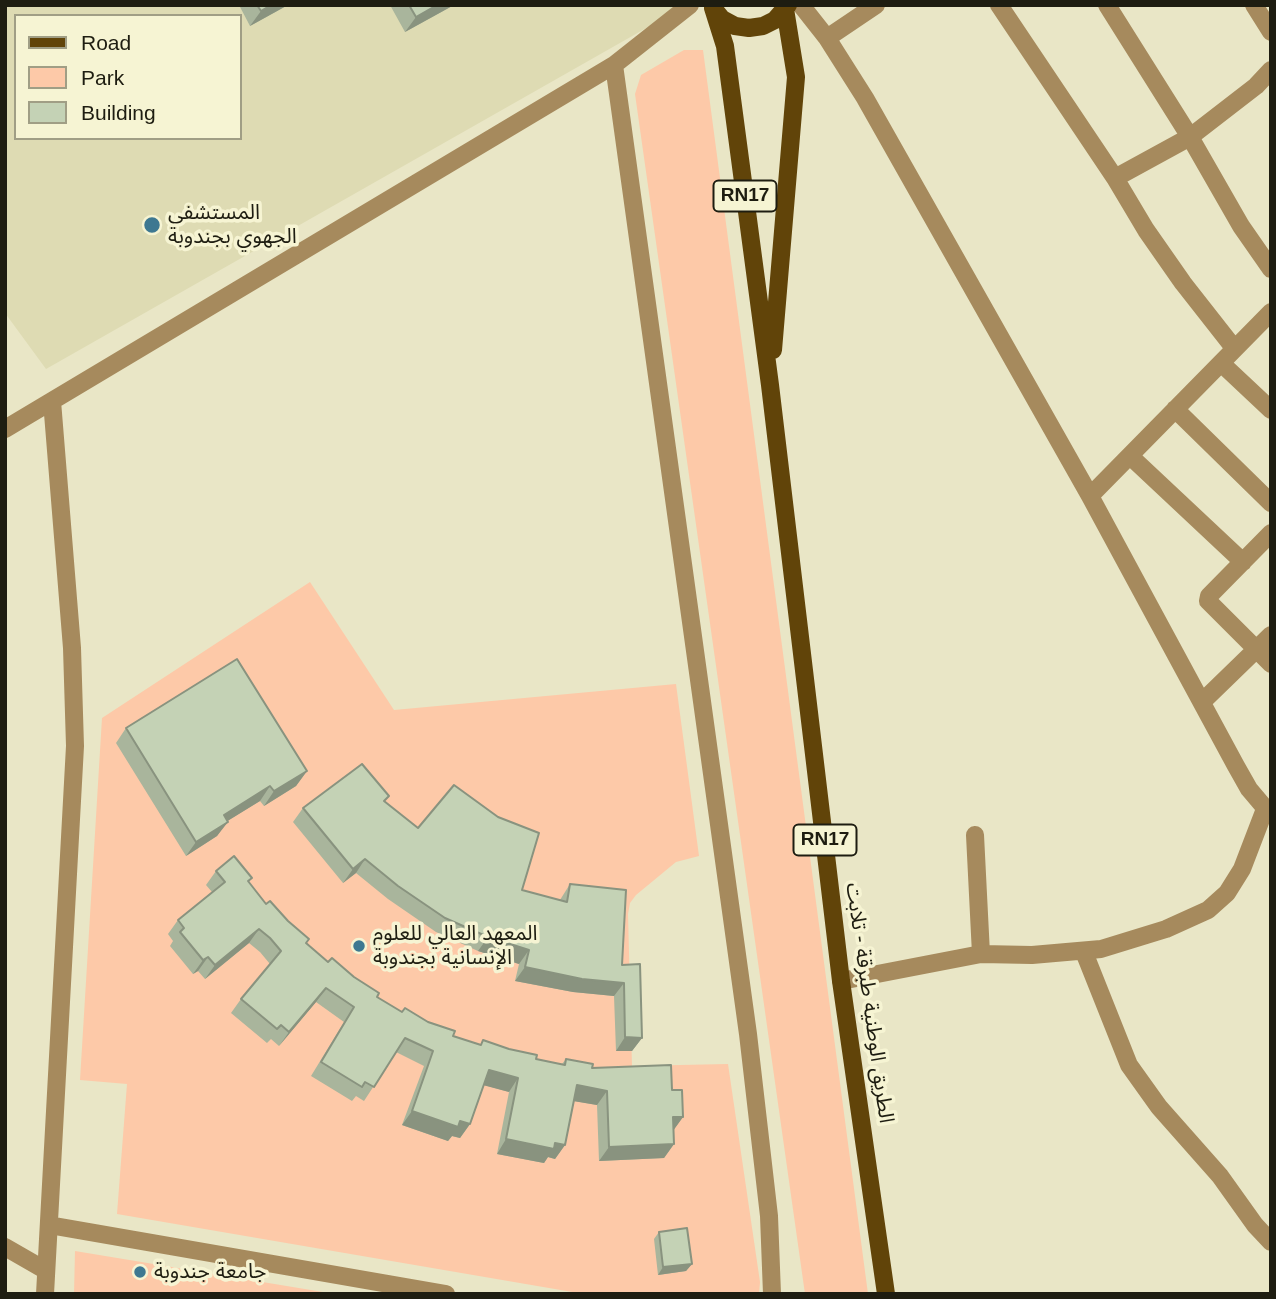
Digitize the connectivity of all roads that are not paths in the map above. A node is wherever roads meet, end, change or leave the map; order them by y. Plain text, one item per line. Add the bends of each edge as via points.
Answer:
1 (690, 5) edge
2 (876, 5) edge
3 (999, 5) edge
4 (1107, 5) edge
5 (1254, 5) edge
6 (712, 7) edge
7 (791, 7) edge
8 (1271, 32) edge
9 (827, 38) junction
10 (614, 65) junction
11 (1271, 70) edge
12 (1190, 136) junction
13 (1115, 178) junction
14 (1271, 270) edge
15 (1269, 316) edge
16 (1234, 348) junction
17 (1221, 363) junction
18 (770, 385) junction
19 (52, 401) junction
20 (1175, 409) junction
21 (1271, 410) edge
22 (5, 429) edge
23 (1130, 456) junction
24 (1090, 496) junction
25 (1271, 503) edge
26 (1271, 533) edge
27 (1243, 562) junction
28 (1271, 635) edge
29 (1256, 650) junction
30 (1271, 664) edge
31 (1202, 702) junction
32 (1268, 812) edge
33 (975, 835) dead end
34 (1084, 952) junction
35 (981, 954) junction
36 (841, 981) junction
37 (49, 1225) junction
38 (1271, 1242) edge
39 (5, 1247) edge
40 (45, 1269) junction
41 (45, 1294) edge
42 (446, 1294) edge
43 (772, 1294) edge
44 (886, 1294) edge

1 - 10 street
2 - 9 street
3 - 13 street
4 - 12 street
5 - 8 street
6 - 7 main road, RN17 via 728,23 749,29 775,20
6 - 18 main road, الطريق الوطنية طبرقة - تلابت / RN17 via 725,47
7 - 9 street
7 - 18 main road, الطريق الوطنية طبرقة - تلابت / RN17 via 796,77
9 - 24 street
10 - 19 street
10 - 43 street via 748,1034 769,1216
11 - 12 street
12 - 13 street
12 - 14 street
13 - 16 street via 1183,284
15 - 16 street
16 - 17 street
17 - 20 street
17 - 21 street
18 - 36 main road, الطريق الوطنية طبرقة - تلابت / RN17
19 - 22 street
19 - 37 street via 72,648 75,746
20 - 23 street
20 - 25 street
23 - 24 street
23 - 27 street
24 - 31 street
26 - 27 street
27 - 29 street via 1208,601
28 - 29 street
29 - 30 street
29 - 31 street
31 - 32 street via 1249,789
32 - 34 street via 1242,869 1227,893 1208,910 1119,945
33 - 35 street
34 - 35 street
34 - 38 street via 1129,1065
35 - 36 street
36 - 44 main road, الطريق الوطنية طبرقة - تلابت / RN17
37 - 40 street
37 - 42 street
39 - 40 street
40 - 41 street

